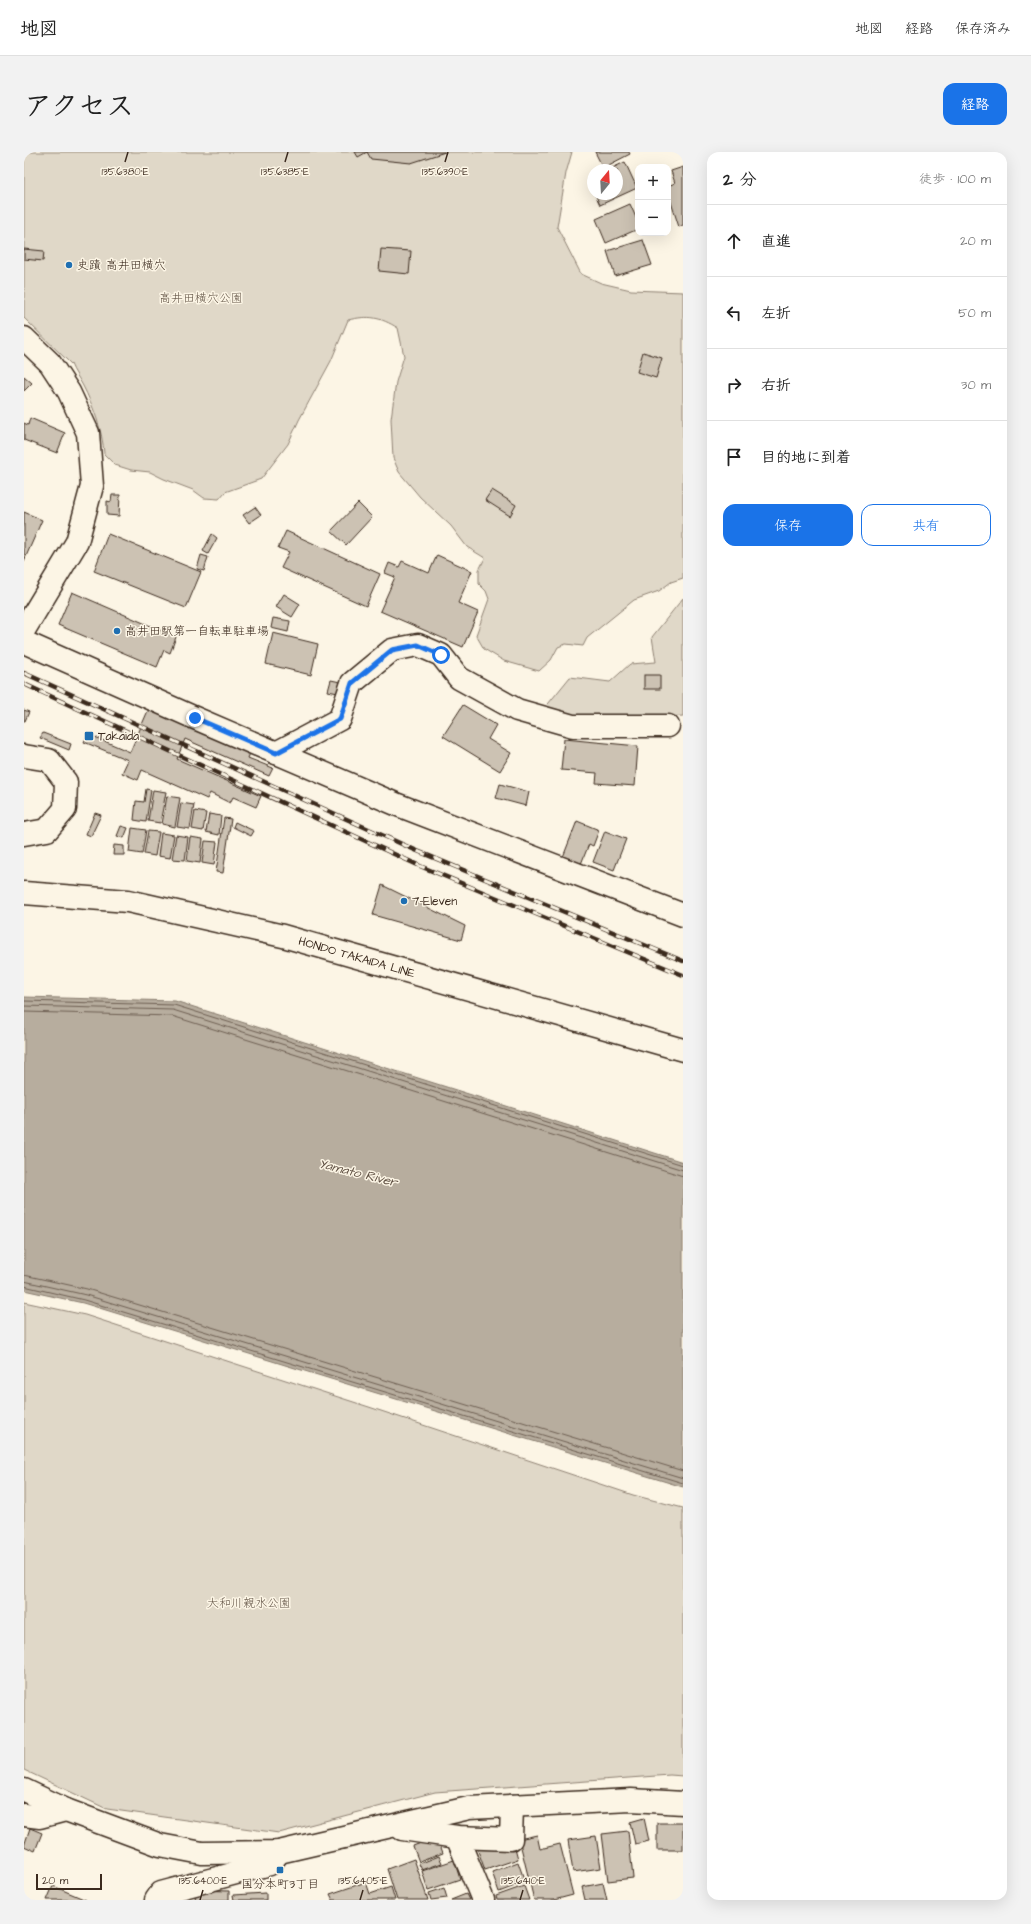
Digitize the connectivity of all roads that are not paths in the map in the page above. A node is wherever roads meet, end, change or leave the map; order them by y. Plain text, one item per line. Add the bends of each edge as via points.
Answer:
1 (24, 338) edge
2 (24, 630) edge
3 (24, 642) edge
4 (668, 726) dead end
5 (276, 753) junction
6 (24, 756) edge
7 (24, 834) edge
8 (24, 893) edge
9 (683, 915) edge
10 (683, 1050) edge
11 (24, 1790) edge
12 (683, 1803) edge
13 (512, 1806) junction
14 (66, 1810) junction
15 (24, 1815) edge
16 (389, 1827) junction
17 (457, 1837) junction
18 (279, 1852) junction
19 (162, 1898) edge
20 (483, 1900) edge

1 - 2 street via 50,363 69,392 88,433 92,486 77,542
3 - 5 street
4 - 5 street via 573,726 517,710 459,678 441,655 418,645 392,650 352,683 340,719
5 - 9 street via 398,805
6 - 7 street via 49,760 66,782 65,810 47,830
8 - 10 street, HONDO TAKAIDA LINE via 128,901 283,936
11 - 14 street
12 - 13 street via 631,1800
13 - 16 street via 469,1808
13 - 17 street via 511,1839
14 - 15 street via 40,1817
14 - 18 street via 160,1845 202,1853
16 - 17 street
16 - 18 street
17 - 20 street
18 - 19 street via 270,1864

